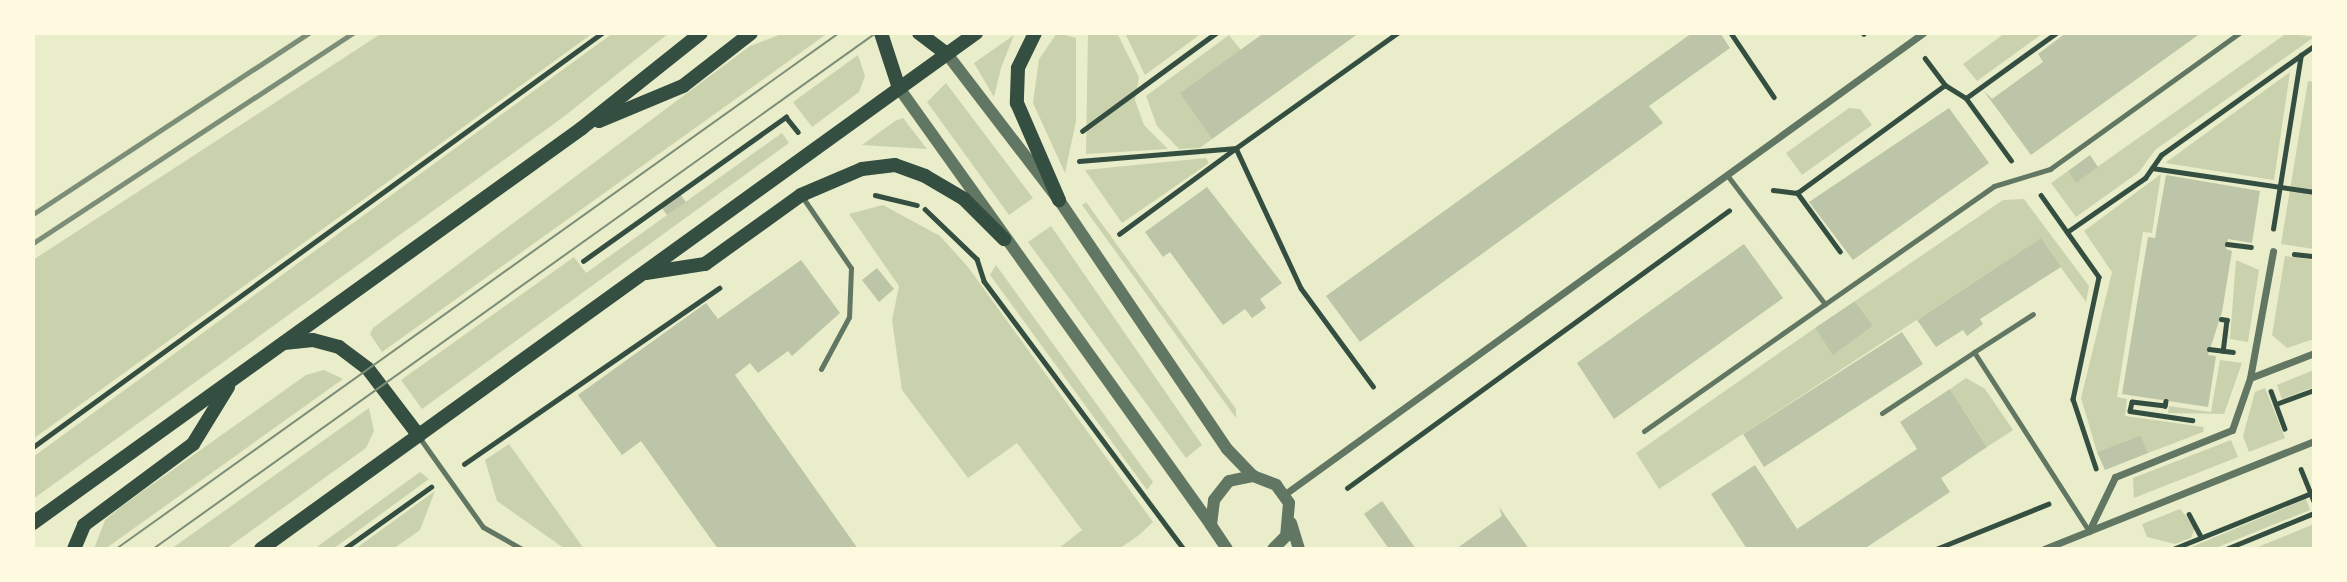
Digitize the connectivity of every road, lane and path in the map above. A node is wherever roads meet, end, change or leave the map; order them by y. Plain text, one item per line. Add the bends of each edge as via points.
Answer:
1 (602, 33) edge
2 (701, 33) edge
3 (751, 33) edge
4 (881, 33) edge
5 (919, 33) edge
6 (976, 33) edge
7 (1035, 33) edge
8 (1216, 33) edge
9 (1396, 33) edge
10 (1731, 33) edge
11 (1923, 33) edge
12 (2239, 33) edge
13 (2053, 34) edge
14 (2314, 46) edge
15 (947, 54) junction
16 (1923, 55) dead end
17 (2301, 55) junction
18 (1945, 85) junction
19 (899, 88) junction
20 (1774, 97) dead end
21 (1966, 98) junction
22 (582, 128) junction
23 (1082, 131) dead end
24 (1236, 148) junction
25 (1079, 161) dead end
26 (2022, 168) dead end
27 (2152, 168) junction
28 (1727, 175) junction
29 (2279, 187) junction
30 (1773, 190) dead end
31 (2038, 191) dead end
32 (2314, 192) edge
33 (1797, 193) junction
34 (801, 195) junction
35 (862, 198) dead end
36 (1059, 200) junction
37 (1732, 207) dead end
38 (2067, 232) junction
39 (1119, 234) dead end
40 (2271, 238) dead end
41 (1004, 239) junction
42 (2273, 251) dead end
43 (1840, 252) dead end
44 (641, 274) junction
45 (728, 282) dead end
46 (1825, 304) junction
47 (2034, 314) dead end
48 (2221, 319) dead end
49 (281, 343) junction
50 (2224, 351) dead end
51 (1974, 352) junction
52 (2314, 353) edge
53 (821, 369) dead end
54 (2249, 378) junction
55 (232, 379) junction
56 (1373, 386) dead end
57 (2314, 390) edge
58 (2166, 401) dead end
59 (1882, 412) dead end
60 (2204, 422) dead end
61 (1644, 432) dead end
62 (419, 436) junction
63 (2288, 436) dead end
64 (2314, 441) edge
65 (33, 447) edge
66 (2300, 466) dead end
67 (447, 475) junction
68 (1253, 476) junction
69 (2115, 477) junction
70 (1347, 488) dead end
71 (2312, 493) edge
72 (1285, 494) junction
73 (2067, 496) junction
74 (2314, 501) edge
75 (2183, 510) dead end
76 (2314, 513) edge
77 (33, 523) edge
78 (1291, 523) junction
79 (1211, 524) junction
80 (2089, 531) junction
81 (2201, 537) junction
82 (74, 549) edge
83 (261, 549) edge
84 (344, 549) edge
85 (522, 549) edge
86 (1184, 549) edge
87 (1227, 549) edge
88 (1273, 549) edge
89 (1300, 549) edge
90 (1936, 549) edge
91 (2044, 549) edge
92 (2138, 549) edge
93 (2170, 549) edge
94 (2226, 549) edge

1 - 65 path
2 - 22 main road
3 - 22 main road via 683,86
4 - 19 main road
5 - 15 main road
6 - 15 main road
7 - 36 main road via 1018,68 1017,103
8 - 23 path
9 - 24 path
10 - 20 path
11 - 28 street
12 - 46 lane via 2050,169 1994,186
13 - 21 path
14 - 17 path
15 - 19 main road
15 - 36 street
16 - 18 path
17 - 27 path
17 - 29 path
18 - 21 path
18 - 33 path
19 - 41 street
19 - 44 main road
21 - 26 path
22 - 49 main road
24 - 25 path
24 - 39 path
24 - 56 path via 1301,288
27 - 29 path
27 - 38 path
28 - 46 lane
28 - 72 street
29 - 32 path
29 - 40 path
30 - 33 path
31 - 38 path
33 - 43 path
34 - 41 main road via 862,169 895,165 964,200
34 - 44 main road via 705,264
34 - 53 lane via 851,268 849,317
35 - 86 path via 901,198 923,207 977,259 984,281
36 - 68 street via 1227,449
37 - 70 path
38 - 69 path via 2099,277 2074,415 2102,482
41 - 79 street
42 - 54 street
44 - 62 main road
45 - 67 path
46 - 61 lane
47 - 51 lane
48 - 50 path via 2227,320
49 - 55 main road
49 - 62 main road via 313,340 339,347 368,369
51 - 59 lane
51 - 73 lane
52 - 54 street
54 - 69 street via 2232,430
55 - 77 main road
55 - 82 main road via 193,444 84,525
57 - 63 path via 2276,404
58 - 60 path via 2165,407 2132,402 2130,411
62 - 67 lane
62 - 83 main road
64 - 80 street
66 - 71 path
67 - 84 path
67 - 85 lane via 483,527
68 - 72 street
68 - 79 street via 1220,490
69 - 80 street
71 - 74 path
71 - 81 path
72 - 78 street
73 - 80 lane
73 - 90 path
75 - 81 path
76 - 94 path
78 - 88 street
78 - 89 street
79 - 87 street
80 - 91 street
81 - 93 path
92 - 93 path

